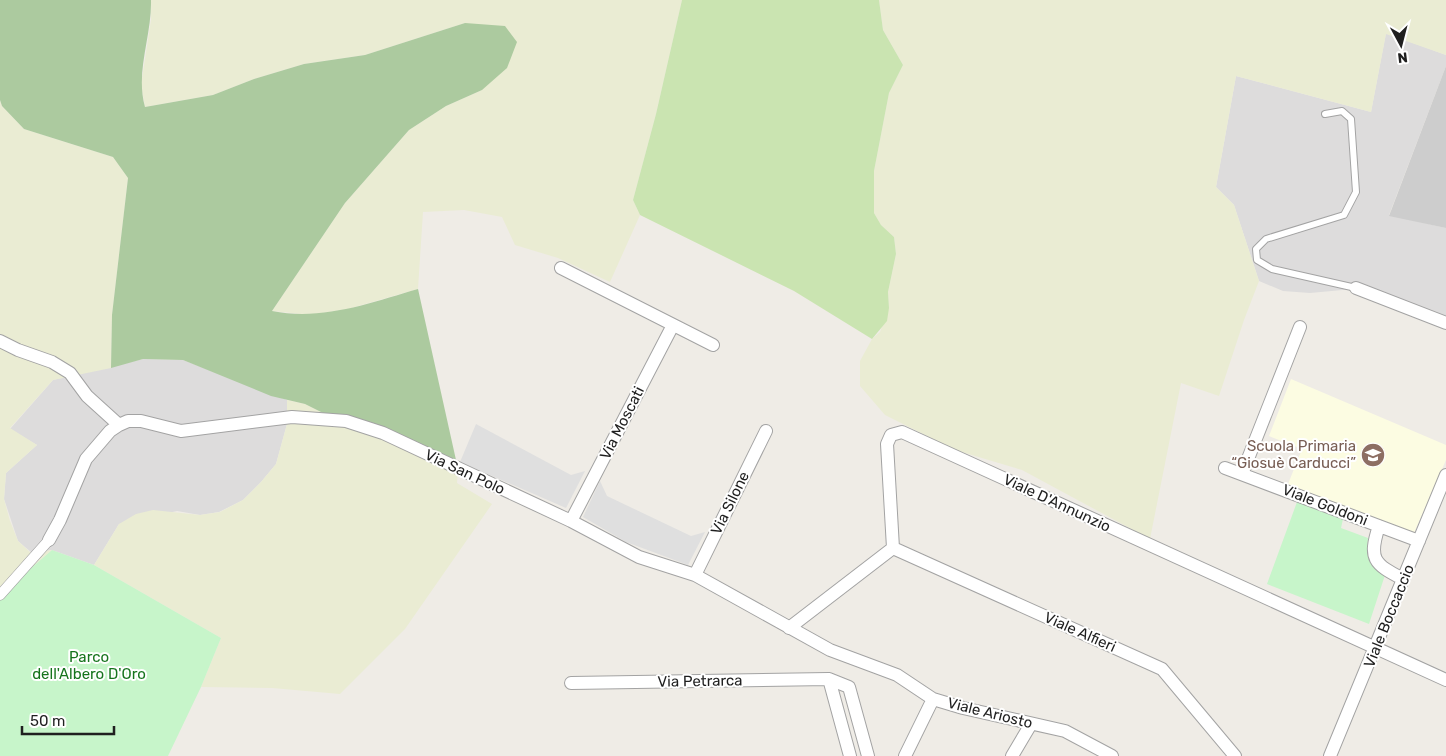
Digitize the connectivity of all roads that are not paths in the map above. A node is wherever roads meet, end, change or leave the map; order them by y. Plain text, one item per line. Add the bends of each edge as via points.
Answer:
1 (1325, 114) dead end
2 (561, 268) dead end
3 (1356, 288) joint
4 (1446, 323) edge
5 (673, 324) junction
6 (1300, 327) dead end
7 (0, 341) edge
8 (713, 345) dead end
9 (118, 425) junction
10 (766, 432) dead end
11 (1225, 468) dead end
12 (1242, 474) junction
13 (1446, 475) edge
14 (571, 521) junction
15 (1379, 526) junction
16 (49, 540) joint
17 (1419, 541) junction
18 (894, 548) junction
19 (695, 575) junction
20 (1403, 579) junction
21 (0, 595) edge
22 (789, 628) junction
23 (1376, 648) junction
24 (829, 679) junction
25 (1446, 680) edge
26 (571, 683) dead end
27 (933, 699) junction
28 (1031, 724) junction
29 (850, 756) edge
30 (868, 756) edge
31 (905, 756) edge
32 (1012, 756) edge
33 (1112, 756) edge
34 (1234, 756) edge
35 (1330, 756) edge

1 - 3 lane via 1342,111 1351,119 1356,192 1344,215 1266,239 1256,249 1257,260 1272,269
2 - 5 street
3 - 4 street
5 - 8 street
5 - 14 street, Via Moscati
6 - 12 street
7 - 9 street via 52,362 70,373 87,396
9 - 14 street, Via San Polo via 141,421 181,431 292,417 346,421 383,433
9 - 16 street via 86,459
10 - 19 street, Via Silone
11 - 12 street, Viale Goldoni
12 - 15 street, Viale Goldoni
13 - 17 street, Viale Boccaccio
14 - 19 street, Via San Polo via 639,557
15 - 17 street, Viale Goldoni
15 - 20 street, Viale Goldoni via 1372,548 1375,560
16 - 21 street
17 - 20 street, Viale Boccaccio
18 - 22 street
18 - 23 street, Viale D'Annunzio via 887,444 892,435 902,432
18 - 34 street, Viale Alfieri via 1162,669
19 - 22 street, Via San Polo
20 - 23 street, Viale Boccaccio
22 - 27 street, Viale Ariosto via 830,650 898,675
23 - 25 street, Viale D'Annunzio
23 - 35 street, Viale Boccaccio
24 - 26 street, Via Petrarca
24 - 29 street
24 - 30 street via 849,686
27 - 28 street, Viale Ariosto
27 - 31 street
28 - 32 street
28 - 33 street, Viale Ariosto via 1065,731

